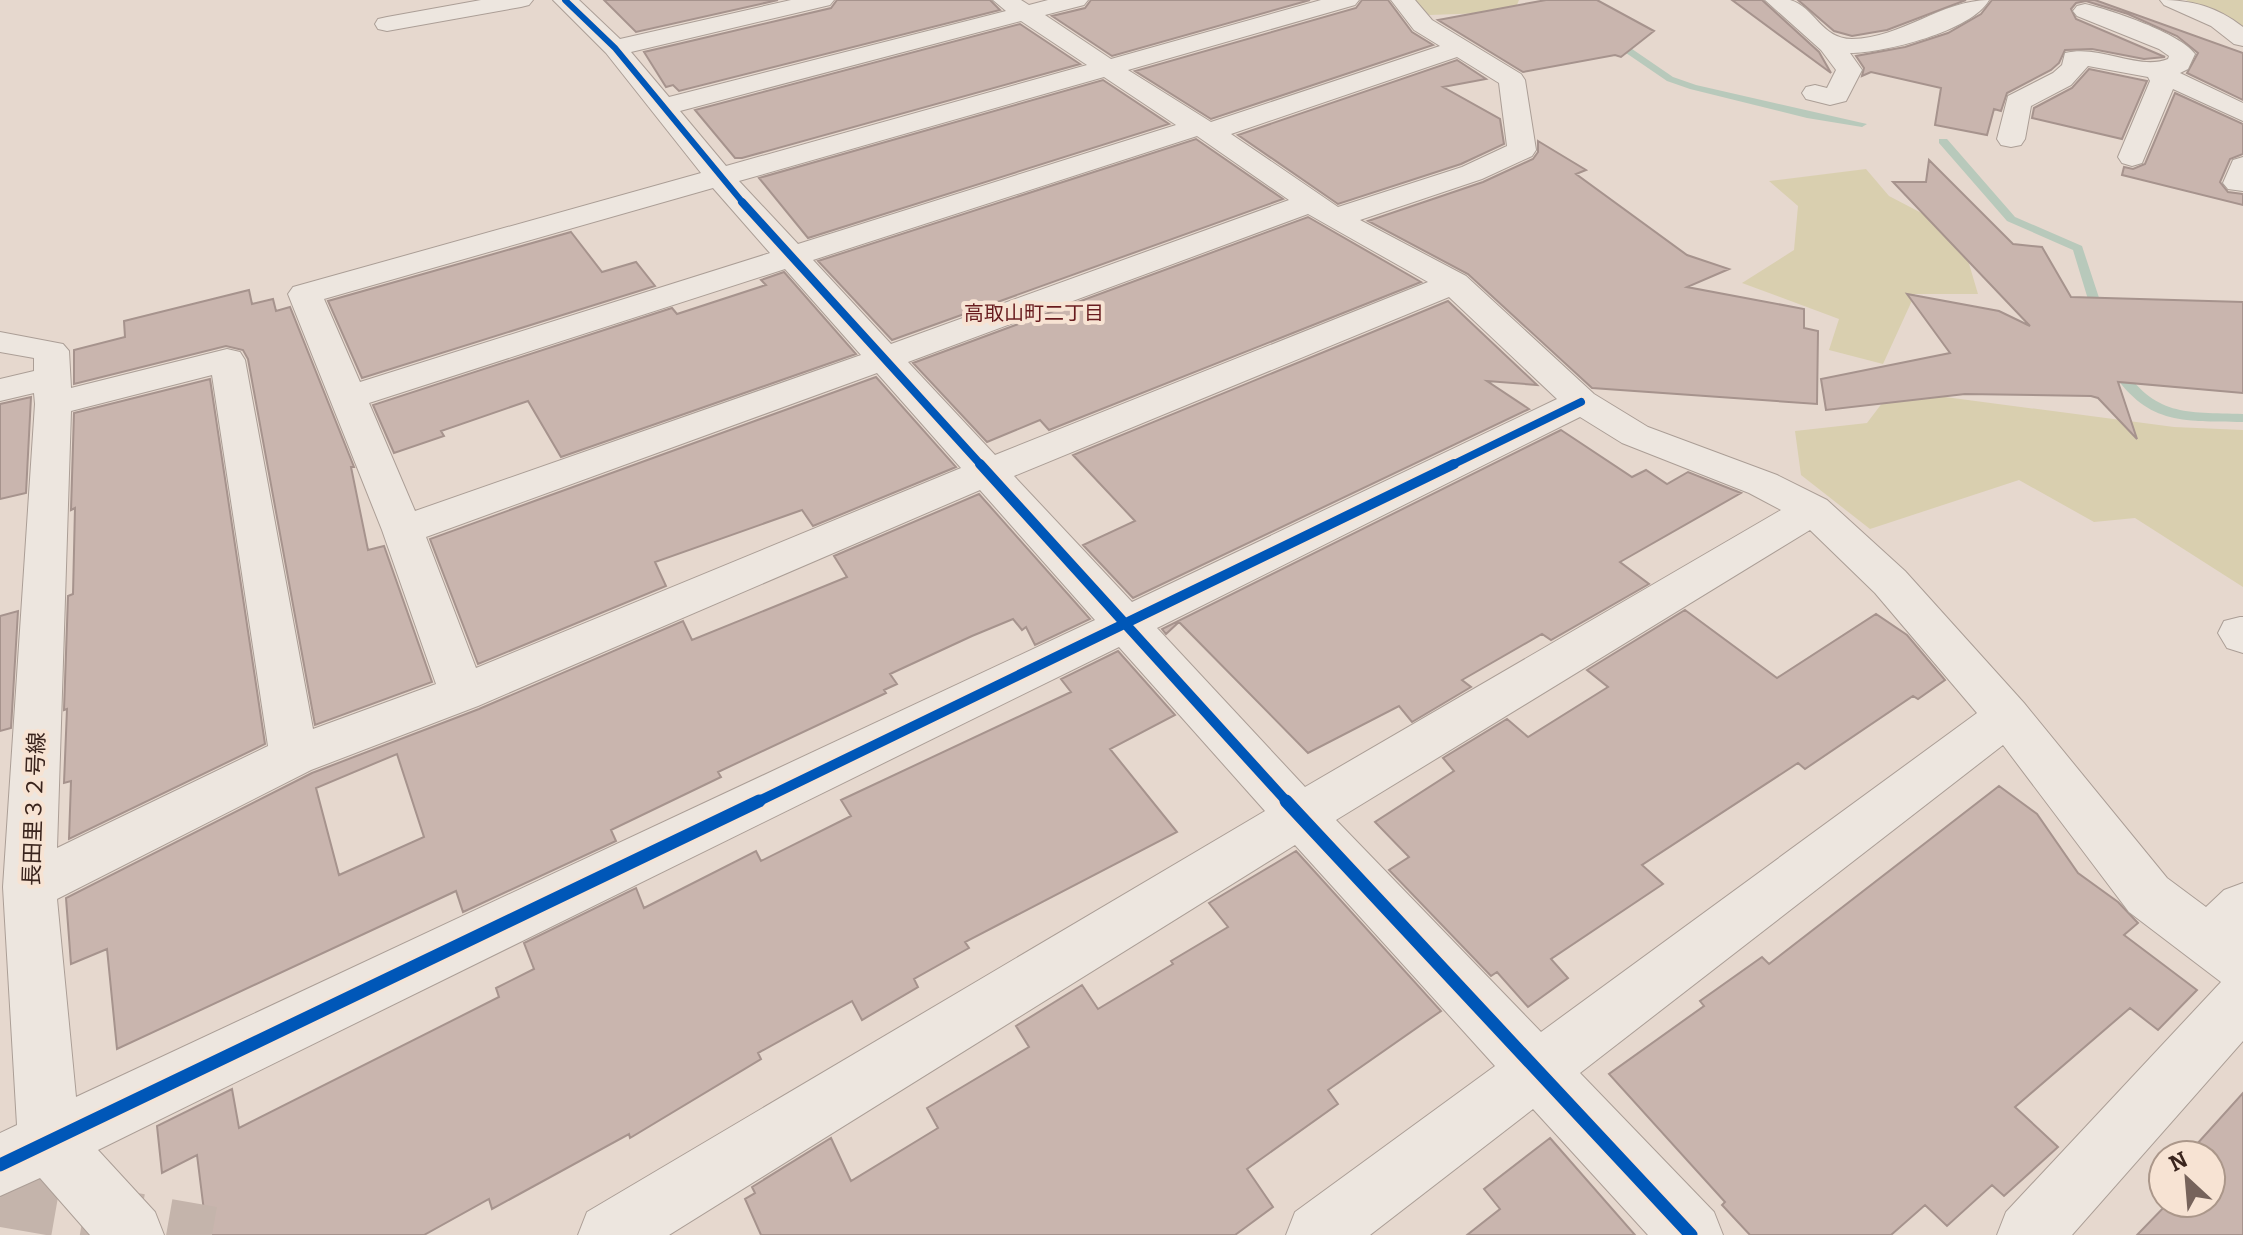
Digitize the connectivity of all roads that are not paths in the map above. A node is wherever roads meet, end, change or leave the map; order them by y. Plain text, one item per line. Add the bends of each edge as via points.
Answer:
1 (521, 0) edge
2 (565, 0) edge
3 (822, 0) edge
4 (1076, 0) edge
5 (1347, 0) edge
6 (1403, 0) edge
7 (1777, 0) edge
8 (1977, 0) edge
9 (2121, 0) edge
10 (2172, 0) edge
11 (1015, 7) edge
12 (387, 24) dead end
13 (2243, 39) edge
14 (1830, 45) junction
15 (615, 48) junction
16 (1459, 48) junction
17 (1105, 67) junction
18 (2158, 72) junction
19 (1815, 93) dead end
20 (663, 107) junction
21 (2243, 113) edge
22 (1204, 129) junction
23 (2011, 139) dead end
24 (2132, 157) dead end
25 (719, 177) junction
26 (1323, 210) junction
27 (793, 257) junction
28 (1454, 283) junction
29 (0, 342) edge
30 (886, 358) junction
31 (52, 378) junction
32 (0, 390) edge
33 (349, 397) junction
34 (1581, 402) junction
35 (988, 472) junction
36 (1813, 510) junction
37 (403, 530) junction
38 (1125, 625) junction
39 (462, 693) junction
40 (2007, 716) junction
41 (294, 756) junction
42 (1300, 816) junction
43 (29, 887) junction
44 (2232, 938) edge
45 (2243, 999) edge
46 (1538, 1068) junction
47 (25, 1153) edge
48 (132, 1235) edge
49 (610, 1235) edge
50 (1318, 1235) edge
51 (1691, 1235) edge
52 (2029, 1235) edge

1 - 12 street
2 - 15 street
3 - 15 street
4 - 11 street
5 - 17 street
6 - 16 street via 1423,25
7 - 14 street
8 - 14 street via 1973,7 1909,36 1873,47
9 - 18 street via 2079,13 2168,44 2182,54 2179,64
10 - 13 street via 2220,21
11 - 17 street
11 - 20 street
14 - 19 street via 1849,70 1837,95
15 - 20 street
16 - 22 street
16 - 26 street via 1512,80 1522,150 1472,173
17 - 22 street
17 - 25 street
18 - 21 street
18 - 23 street via 2074,58 2075,67 2062,79 2018,102
18 - 24 street via 2163,81
20 - 25 street
22 - 26 street
22 - 27 street
25 - 27 street
25 - 33 street via 305,294
26 - 28 street
26 - 30 street
27 - 30 street
27 - 33 street
28 - 34 street
28 - 35 street
29 - 31 street
30 - 35 street
30 - 37 street
31 - 32 street
31 - 41 street via 227,360
31 - 43 street, 長田里３２号線
33 - 37 street
34 - 36 street via 1635,435 1763,484
34 - 38 street
35 - 38 street
35 - 39 street
36 - 40 street via 1890,582
36 - 42 street
37 - 39 street
38 - 42 street
38 - 47 street
39 - 41 street
40 - 44 street via 2148,895
40 - 46 street
41 - 43 street
42 - 46 street
42 - 49 street
43 - 47 street, 長田里３２号線
45 - 52 street
46 - 50 street
46 - 51 street
47 - 48 street

